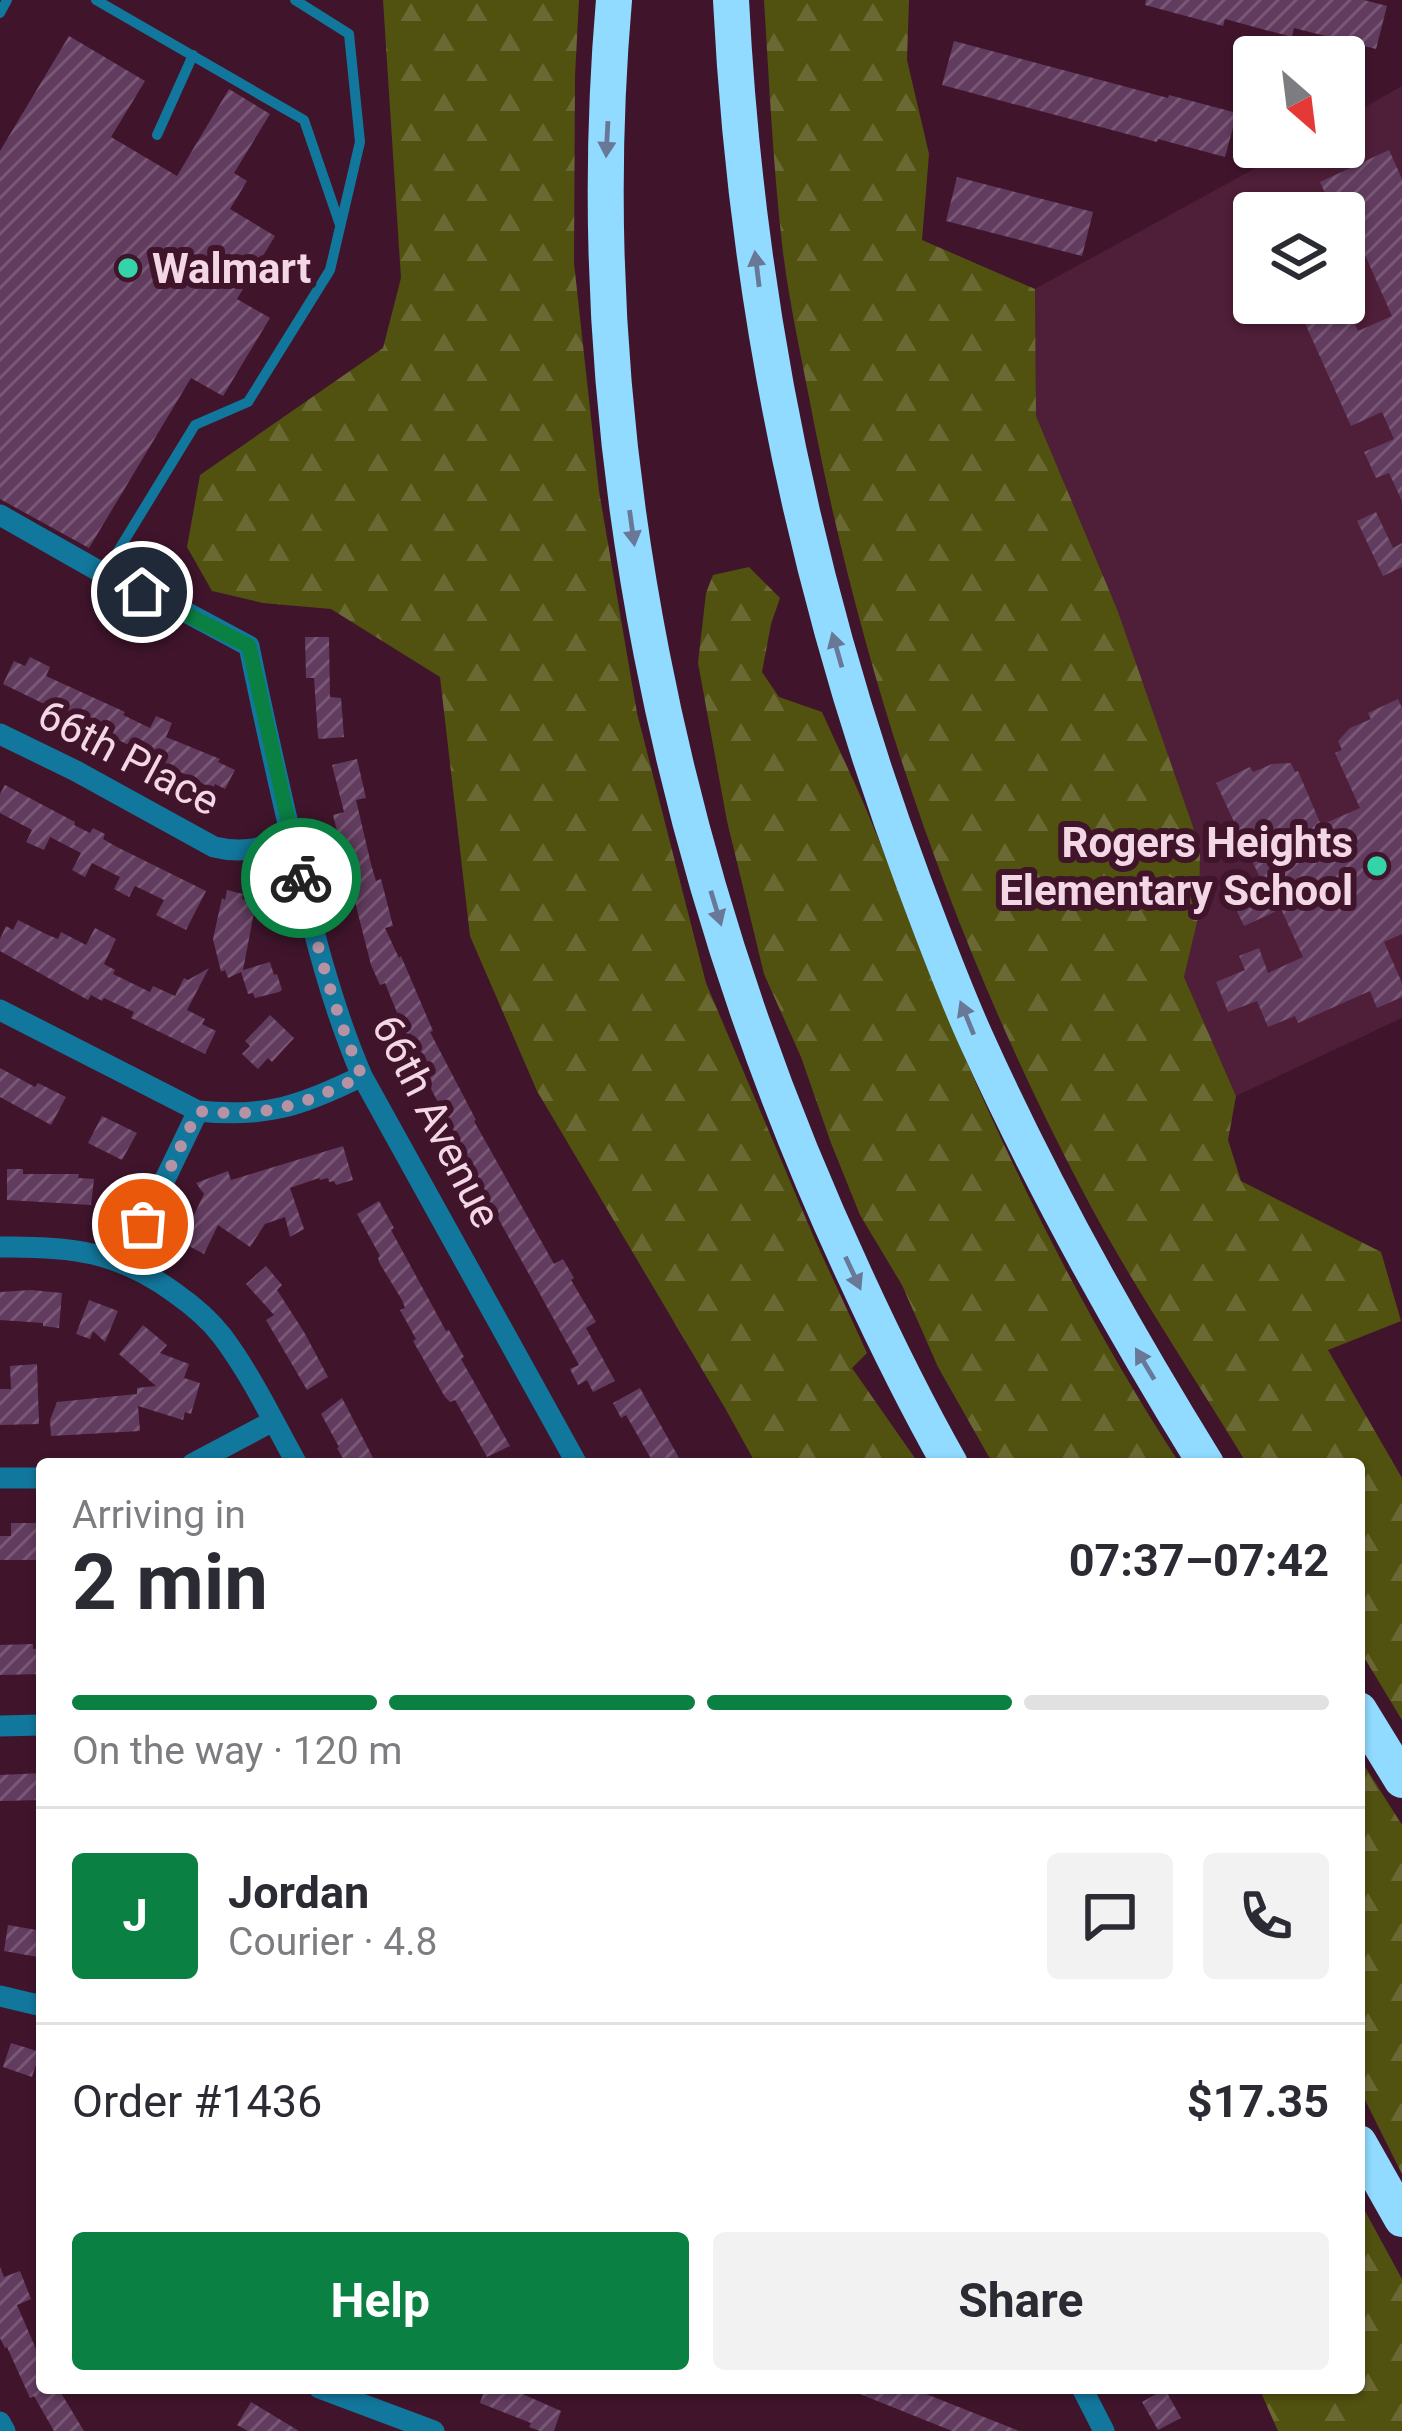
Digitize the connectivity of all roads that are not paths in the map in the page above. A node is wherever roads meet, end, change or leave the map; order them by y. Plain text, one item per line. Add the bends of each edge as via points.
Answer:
1 (7, 0) edge
2 (96, 0) edge
3 (295, 0) edge
4 (614, 0) edge
5 (731, 0) edge
6 (0, 13) edge
7 (193, 56) junction
8 (157, 135) dead end
9 (340, 226) junction
10 (0, 514) edge
11 (104, 574) junction
12 (0, 734) edge
13 (291, 837) junction
14 (0, 1010) edge
15 (362, 1076) junction
16 (198, 1111) junction
17 (0, 1247) edge
18 (125, 1262) junction
19 (273, 1421) junction
20 (203, 1458) edge
21 (294, 1458) edge
22 (574, 1458) edge
23 (947, 1458) edge
24 (1202, 1458) edge
25 (0, 1478) edge
26 (36, 1478) edge
27 (1365, 1720) edge
28 (36, 1725) edge
29 (0, 1726) edge
30 (1402, 1780) edge
31 (0, 1996) edge
32 (36, 2005) edge
33 (1365, 2153) edge
34 (1402, 2218) edge
35 (336, 2394) edge
36 (1080, 2394) edge
37 (0, 2422) edge
38 (5, 2431) edge
39 (434, 2431) edge
40 (1104, 2431) edge

1 - 6 lane
2 - 7 lane
3 - 9 lane via 349,34 360,142
4 -> 23 highway via 608,303 633,538 675,756 743,996 788,1120 887,1345
24 -> 5 highway via 1079,1248 976,1038 858,721 779,405 743,165
7 - 8 lane
7 - 9 lane via 304,119
9 - 11 lane via 330,271 248,402 195,424
10 - 11 street, 66th Avenue
11 - 13 street, 66th Avenue via 249,646
12 - 13 street, 66th Place via 214,847 252,850
13 - 15 street, 66th Avenue via 321,960
14 - 16 street
15 - 16 street via 282,1110
15 - 22 street, 66th Avenue
16 - 18 street
17 - 18 street
18 - 19 street via 220,1333
19 - 20 street
19 - 21 street
25 - 26 street
27 - 30 highway
28 - 29 street
31 - 32 street
33 - 34 highway
35 - 39 street
36 - 40 street
37 - 38 street

